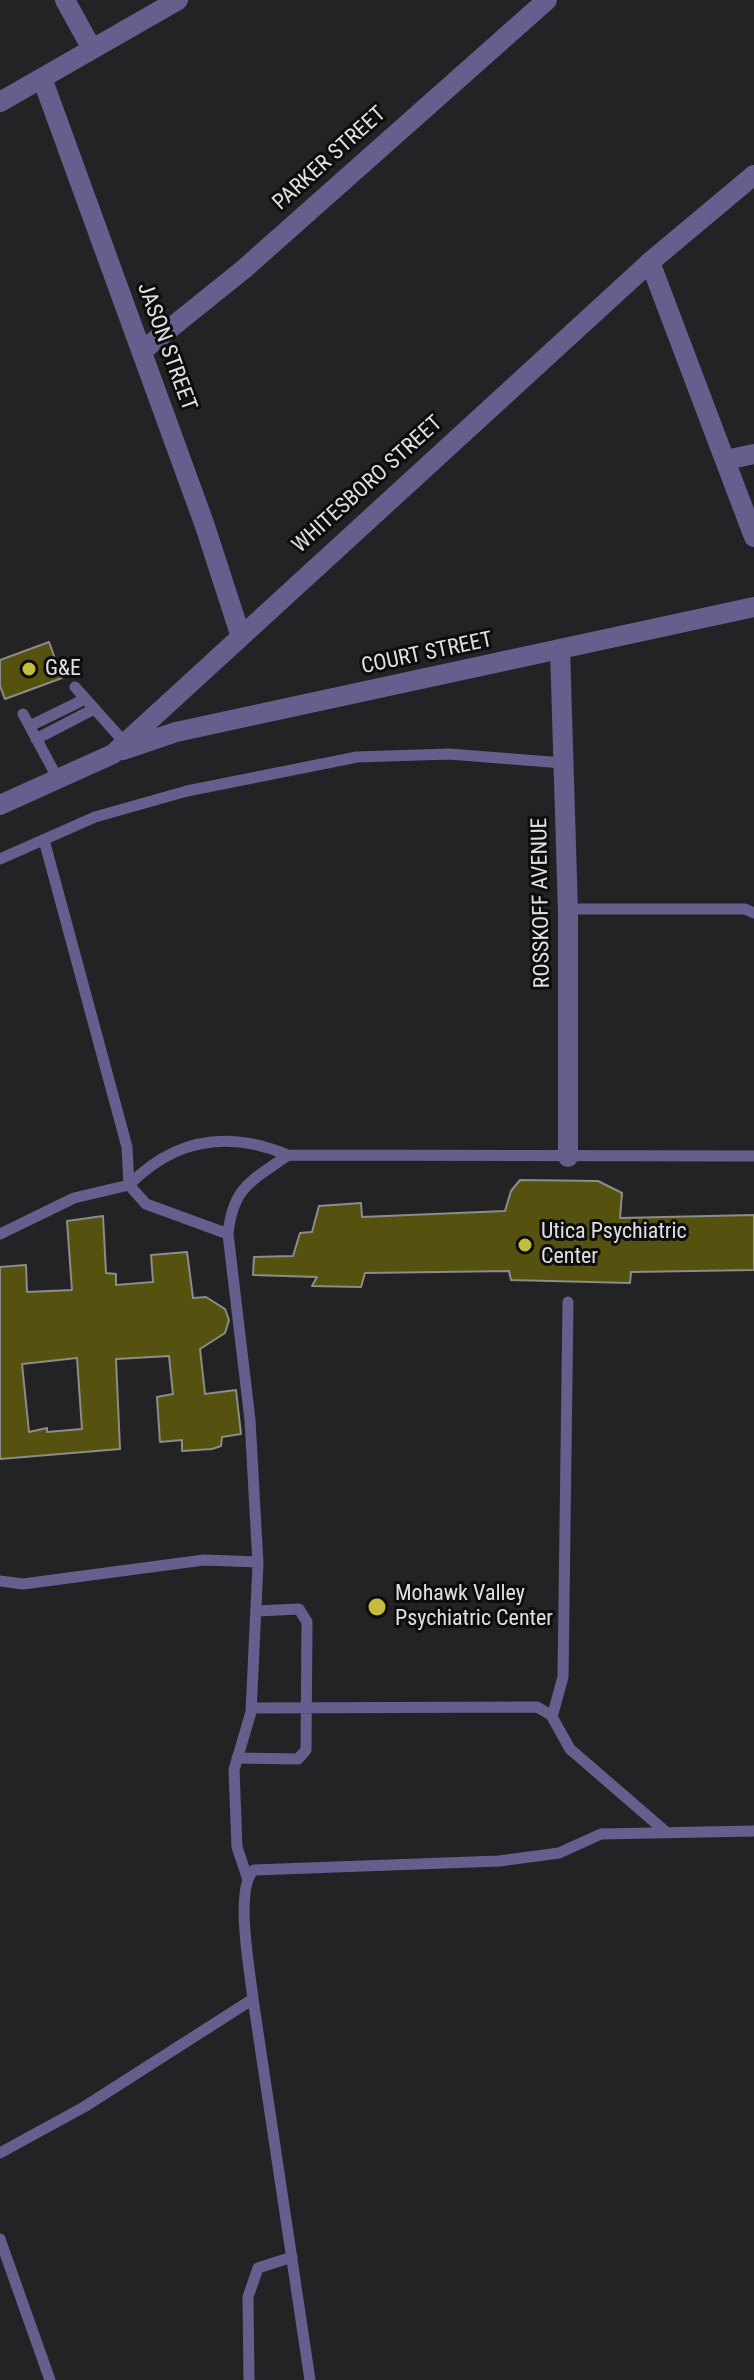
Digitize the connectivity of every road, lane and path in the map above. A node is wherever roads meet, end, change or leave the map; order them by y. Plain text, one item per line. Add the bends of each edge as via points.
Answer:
1 (65, 0) edge
2 (178, 0) edge
3 (547, 0) edge
4 (92, 49) junction
5 (42, 78) junction
6 (0, 102) edge
7 (754, 175) edge
8 (650, 262) junction
9 (142, 351) junction
10 (754, 454) edge
11 (726, 460) junction
12 (754, 537) edge
13 (754, 607) edge
14 (240, 634) junction
15 (560, 649) junction
16 (75, 687) dead end
17 (85, 699) junction
18 (94, 709) junction
19 (23, 714) dead end
20 (30, 726) junction
21 (36, 739) junction
22 (119, 748) junction
23 (563, 763) junction
24 (58, 779) junction
25 (0, 805) edge
26 (44, 840) junction
27 (0, 859) edge
28 (568, 909) junction
29 (754, 913) edge
30 (288, 1155) junction
31 (754, 1156) edge
32 (568, 1157) junction
33 (129, 1185) junction
34 (0, 1234) edge
35 (228, 1234) junction
36 (568, 1302) dead end
37 (258, 1562) junction
38 (0, 1581) edge
39 (256, 1611) junction
40 (251, 1708) junction
41 (307, 1708) junction
42 (552, 1717) junction
43 (237, 1758) junction
44 (754, 1831) edge
45 (666, 1832) junction
46 (247, 1877) junction
47 (253, 1999) junction
48 (0, 2153) edge
49 (0, 2239) edge
50 (292, 2257) junction
51 (50, 2380) edge
52 (249, 2380) edge
53 (310, 2380) edge

1 - 4 street
2 - 4 street
3 - 9 street, PARKER STREET via 244,269
4 - 5 street
5 - 6 street
5 - 9 street, JASON STREET
7 - 8 street, WHITESBORO STREET
8 - 11 street
8 - 14 street, WHITESBORO STREET
9 - 14 street, JASON STREET
10 - 11 street
11 - 12 street
13 - 15 street, COURT STREET
14 - 22 street, WHITESBORO STREET
15 - 22 street, COURT STREET
15 - 23 street, ROSSKOFF AVENUE
16 - 17 lane
17 - 18 lane
17 - 20 lane
18 - 21 lane
18 - 22 lane
19 - 20 lane
20 - 21 lane
21 - 24 lane
22 - 24 street, WHITESBORO STREET
23 - 26 lane via 449,754 357,757 187,791 95,817
23 - 28 street, ROSSKOFF AVENUE
24 - 25 street, WHITESBORO STREET
26 - 27 lane
26 - 33 lane via 127,1147
28 - 29 lane
28 - 32 street, ROSSKOFF AVENUE
30 - 32 lane
30 - 33 lane via 257,1142 208,1140 153,1160
30 - 35 lane via 244,1187 231,1208
31 - 32 lane
33 - 34 lane via 74,1198
33 - 35 lane via 146,1204
35 - 37 lane via 250,1420
36 - 42 lane via 563,1677
37 - 38 lane via 204,1560 23,1584
37 - 39 lane
39 - 40 lane
39 - 41 lane via 304,1613
40 - 41 lane
40 - 43 lane
41 - 42 lane via 537,1707
41 - 43 lane via 302,1757
42 - 45 lane via 570,1749
43 - 46 lane via 237,1847
44 - 45 lane
45 - 46 lane via 601,1834 559,1853 499,1861 254,1870
46 - 47 lane
47 - 48 lane via 84,2107
47 - 50 lane
49 - 51 lane
50 - 52 lane via 258,2268 248,2297
50 - 53 lane

